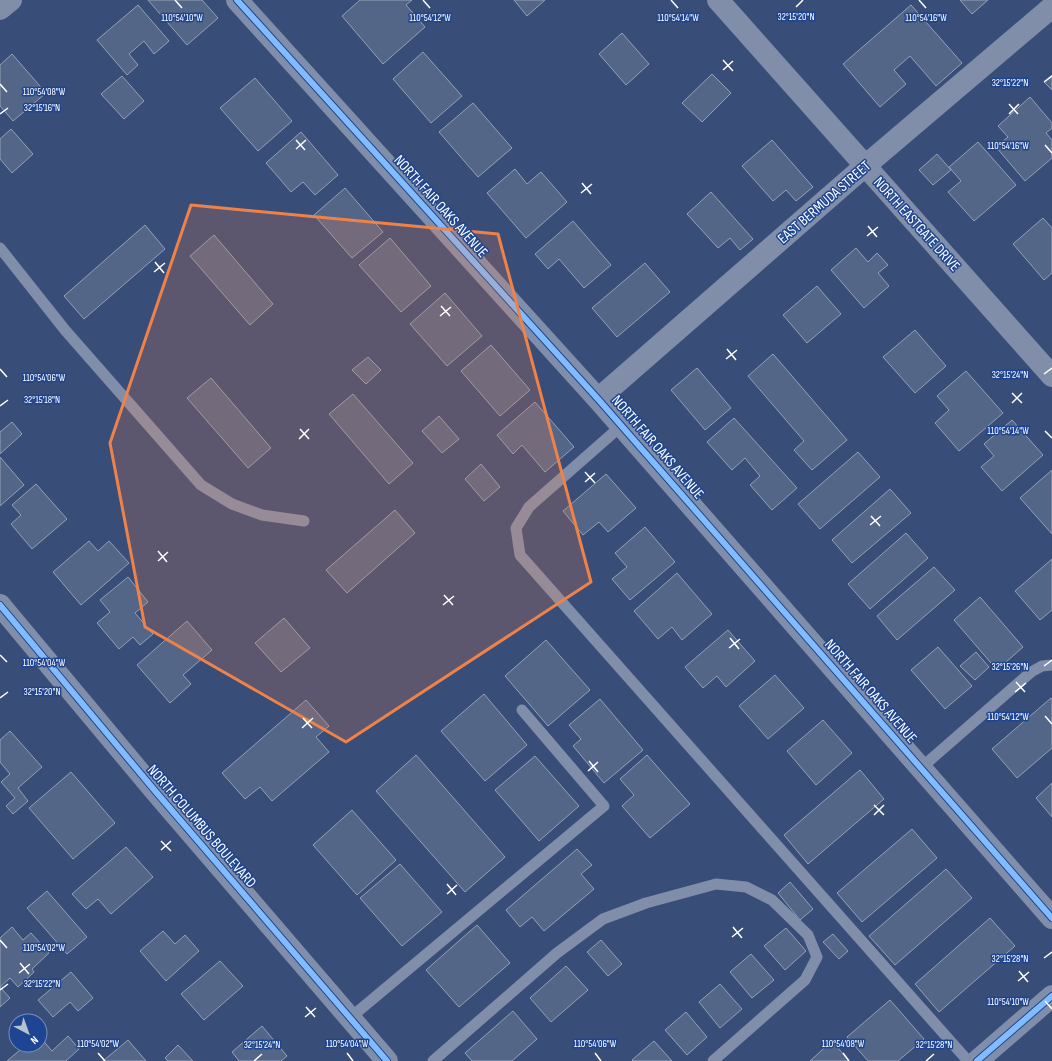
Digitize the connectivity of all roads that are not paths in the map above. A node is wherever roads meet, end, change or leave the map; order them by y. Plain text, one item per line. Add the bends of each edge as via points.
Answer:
1 (10, 0) edge
2 (237, 0) edge
3 (718, 0) edge
4 (1052, 7) edge
5 (0, 9) edge
6 (865, 166) junction
7 (0, 248) edge
8 (1052, 376) edge
9 (598, 399) junction
10 (621, 426) junction
11 (304, 521) dead end
12 (0, 605) edge
13 (1052, 665) edge
14 (522, 710) dead end
15 (921, 768) junction
16 (1052, 918) edge
17 (1052, 996) edge
18 (350, 1018) junction
19 (387, 1061) edge
20 (434, 1061) edge
21 (713, 1061) edge
22 (968, 1061) edge
23 (977, 1061) edge

1 - 5 street
2 - 9 street, NORTH FAIR OAKS AVENUE
3 - 6 street, NORTH EASTGATE DRIVE
4 - 6 street, EAST BERMUDA STREET
6 - 8 street, NORTH EASTGATE DRIVE
6 - 9 street, EAST BERMUDA STREET
7 - 11 lane via 65,330 201,485 232,504 262,515
9 - 10 street, NORTH FAIR OAKS AVENUE
10 - 15 street, NORTH FAIR OAKS AVENUE
10 - 22 lane via 529,507 516,528 520,555
12 - 18 street, NORTH COLUMBUS BOULEVARD
13 - 15 lane via 1042,666 1031,672
14 - 18 lane via 604,806
15 - 16 street, NORTH FAIR OAKS AVENUE
17 - 23 street
18 - 19 street, NORTH COLUMBUS BOULEVARD
20 - 21 lane via 557,953 603,919 646,903 716,884 746,887 772,900 808,935 817,957 805,980

